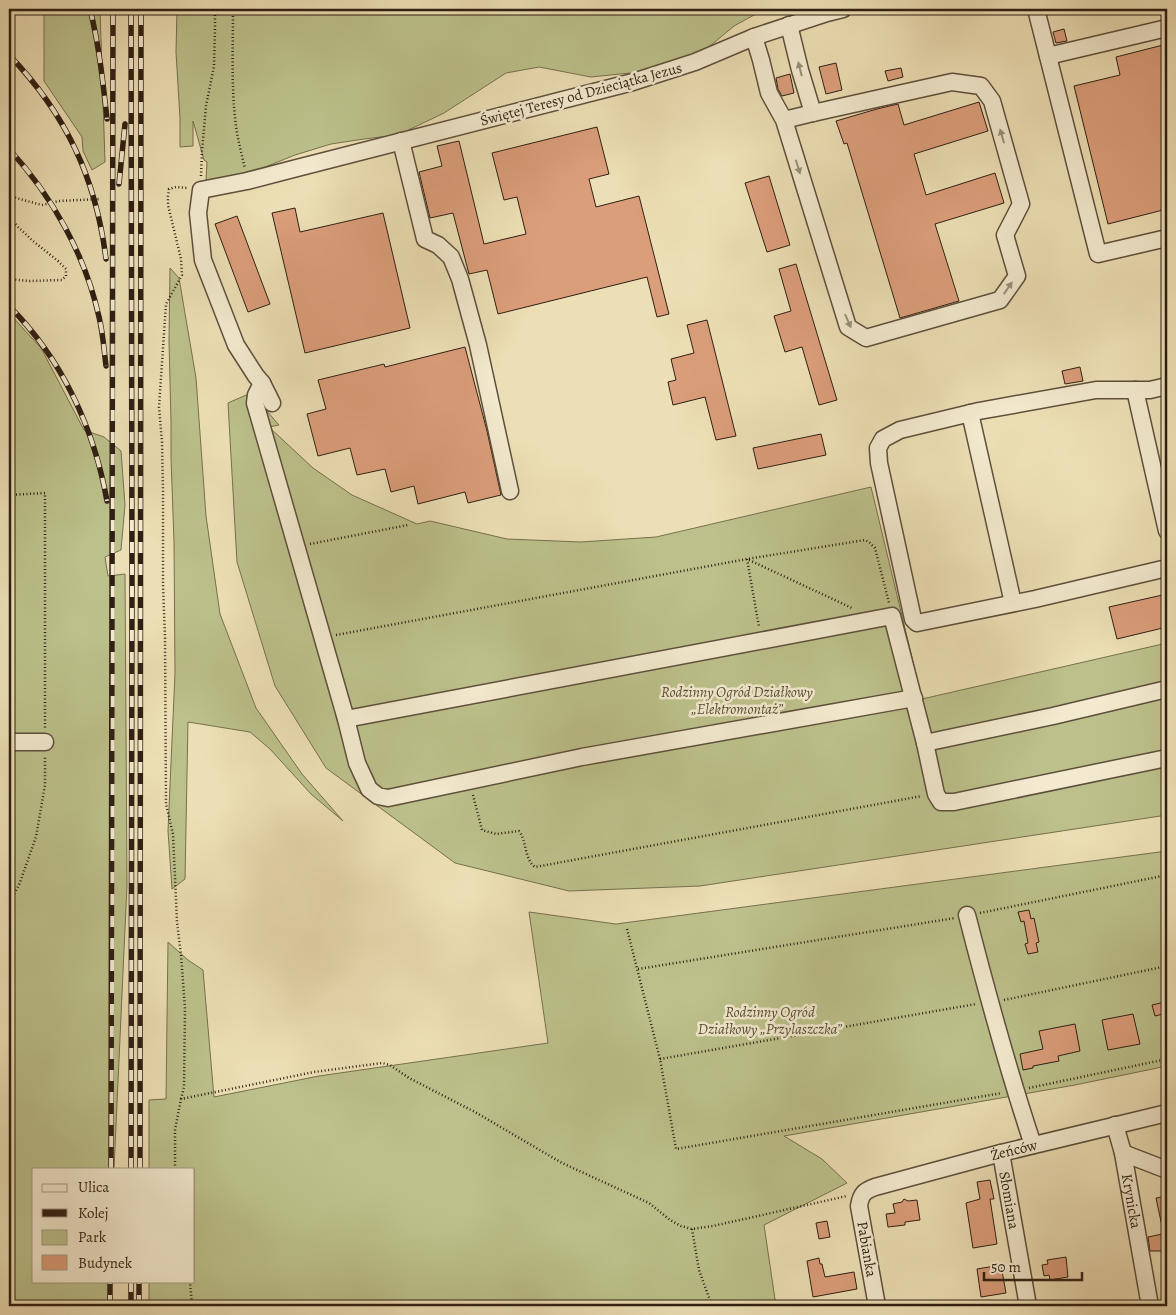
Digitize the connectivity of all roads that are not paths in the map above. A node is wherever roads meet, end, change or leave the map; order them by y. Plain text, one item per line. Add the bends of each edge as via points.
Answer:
1 (843, 9) edge
2 (1036, 9) edge
3 (789, 25) junction
4 (1167, 28) edge
5 (754, 37) junction
6 (1048, 56) junction
7 (813, 112) junction
8 (784, 120) junction
9 (401, 141) junction
10 (1167, 238) edge
11 (262, 383) junction
12 (1167, 386) edge
13 (1135, 390) junction
14 (272, 403) dead end
15 (970, 413) junction
16 (510, 491) dead end
17 (1167, 531) edge
18 (1167, 568) edge
19 (1014, 603) junction
20 (1167, 689) edge
21 (914, 698) junction
22 (346, 719) junction
23 (9, 742) edge
24 (45, 742) road end
25 (925, 743) junction
26 (1167, 758) edge
27 (967, 916) road end
28 (1167, 1113) edge
29 (1115, 1125) junction
30 (1033, 1145) junction
31 (1001, 1153) junction
32 (1123, 1153) junction
33 (1167, 1170) edge
34 (863, 1193) joint
35 (876, 1306) edge
36 (1028, 1306) edge
37 (1150, 1306) edge

1 - 3 street, Świętej Teresy od Dzieciątka Jezus
2 - 6 street
3 - 5 street, Świętej Teresy od Dzieciątka Jezus
7 -> 3 street
4 - 6 street
5 - 8 street via 769,93
5 - 9 street, Świętej Teresy od Dzieciątka Jezus via 695,62 633,82
6 - 10 street via 1098,254
7 - 8 street
8 -> 7 street via 848,327 866,338 1000,300 1017,276 1005,235 1021,204 992,101 981,86 952,82
9 - 11 street, Świętej Teresy od Dzieciątka Jezus via 201,190 198,213 203,260 236,345
9 - 16 street via 425,239 451,257 460,278
11 - 14 street
11 - 22 street via 256,403
12 - 13 street
13 - 15 street via 1096,390
13 - 17 street
15 - 19 street
15 - 19 street via 900,430 883,439 878,448 913,618 918,623
18 - 19 street
20 - 25 street
21 - 22 street via 582,757 388,798 369,789 357,762
21 - 22 street via 884,618
21 - 25 street
23 - 24 street
25 - 26 street via 936,794 941,802
27 - 30 street via 989,1003
28 - 29 street, Żeńców
29 - 30 street, Żeńców
29 - 32 street, Krynicka
30 - 31 street, Żeńców
31 - 34 street, Żeńców
31 - 36 street, Słomiana
32 - 33 street
32 - 37 street, Krynicka
34 - 35 street, Pabianka via 859,1206

